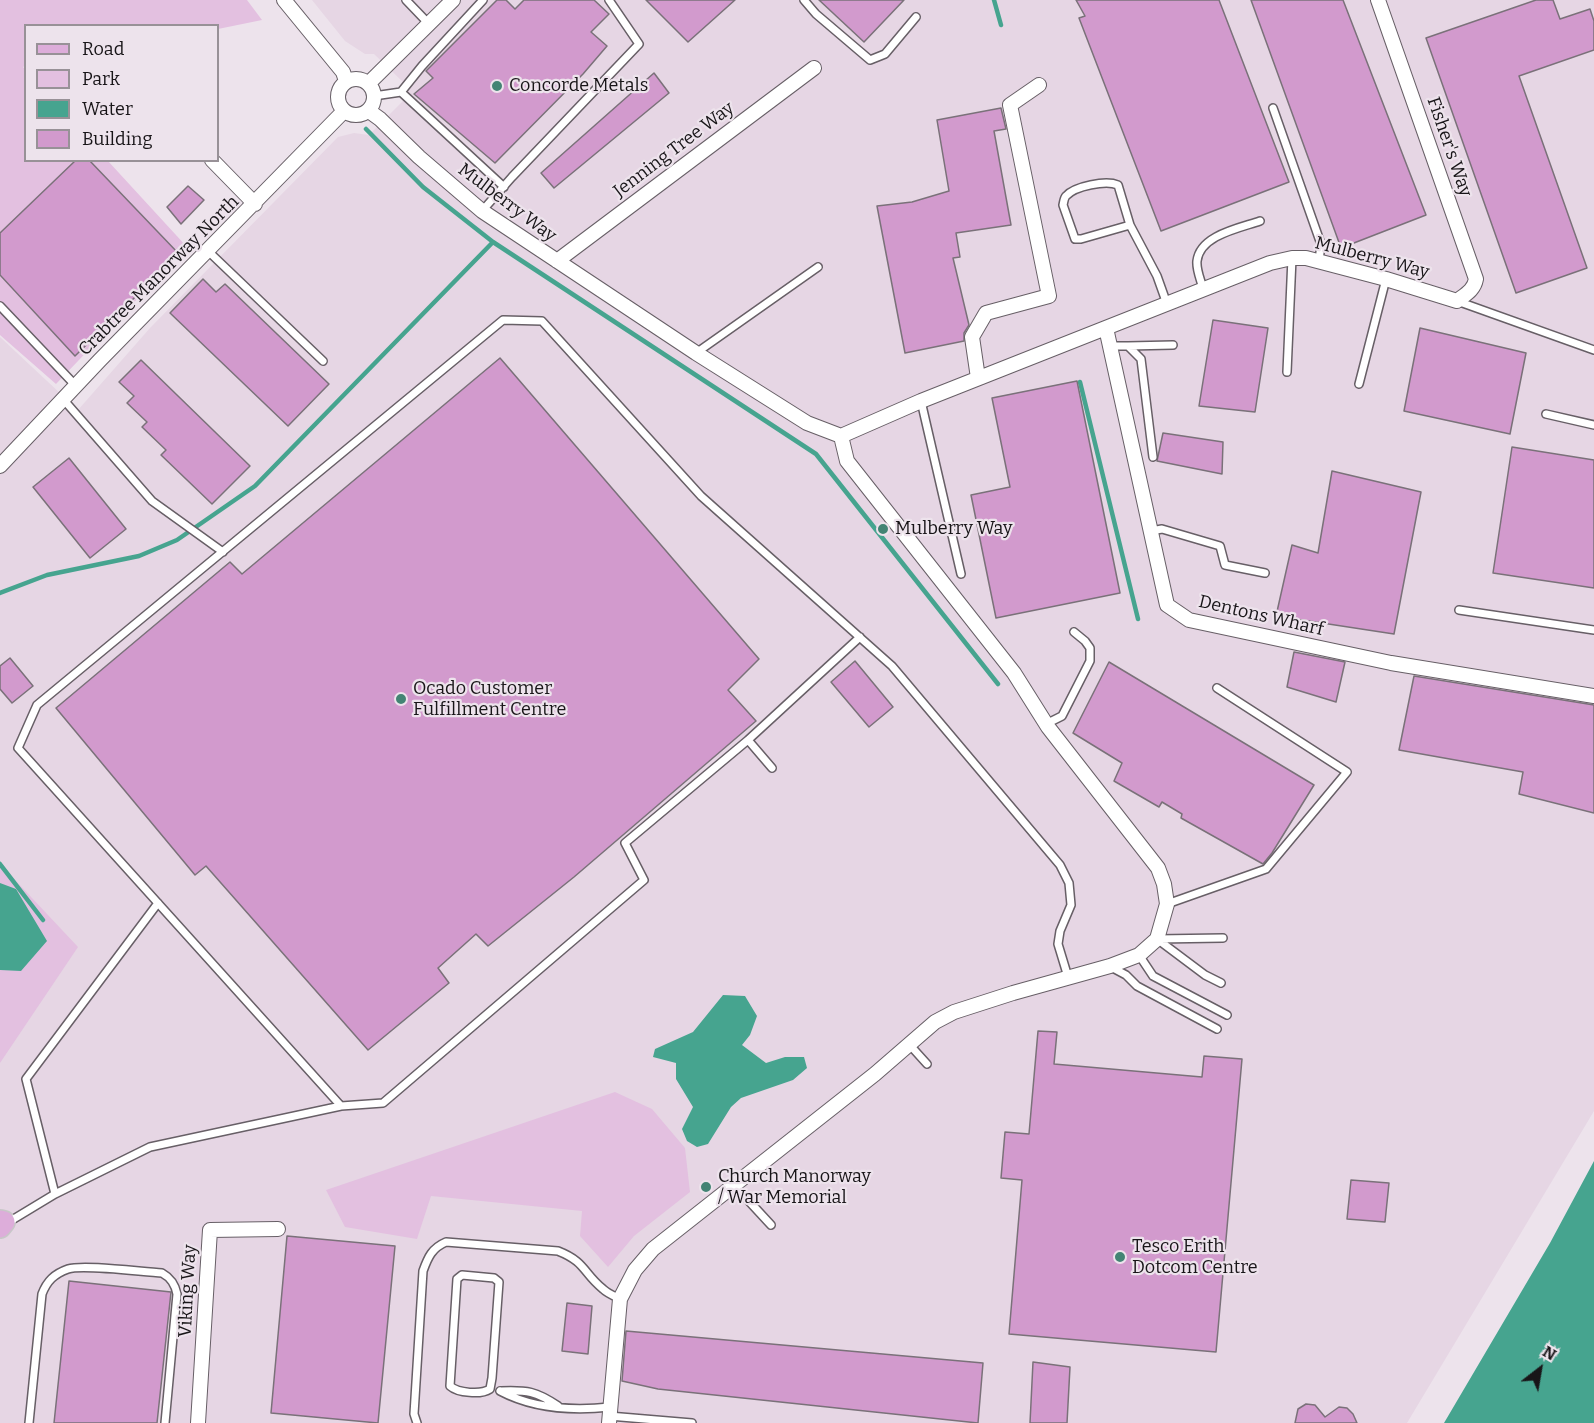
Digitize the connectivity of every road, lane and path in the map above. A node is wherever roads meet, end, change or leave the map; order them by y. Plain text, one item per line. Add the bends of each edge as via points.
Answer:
1 (284, 0) edge
2 (406, 0) edge
3 (453, 0) edge
4 (483, 0) edge
5 (609, 0) edge
6 (804, 0) edge
7 (1378, 0) edge
8 (916, 17) dead end
9 (429, 24) junction
10 (814, 68) dead end
11 (346, 81) junction
12 (1039, 85) dead end
13 (371, 90) junction
14 (402, 92) junction
15 (1273, 108) dead end
16 (344, 111) junction
17 (369, 111) junction
18 (214, 162) edge
19 (504, 187) junction
20 (255, 204) junction
21 (482, 211) junction
22 (1260, 221) dead end
23 (1131, 225) junction
24 (208, 251) junction
25 (1292, 258) junction
26 (557, 261) junction
27 (1319, 261) junction
28 (818, 267) dead end
29 (1386, 279) junction
30 (1203, 290) junction
31 (1457, 301) junction
32 (1167, 304) junction
33 (0, 306) edge
34 (1106, 328) junction
35 (1173, 345) dead end
36 (1110, 346) junction
37 (1128, 346) junction
38 (1594, 350) edge
39 (696, 353) junction
40 (322, 361) dead end
41 (1287, 372) dead end
42 (978, 378) junction
43 (1359, 384) dead end
44 (76, 386) junction
45 (63, 399) junction
46 (921, 401) junction
47 (1546, 414) dead end
48 (1594, 425) edge
49 (841, 436) junction
50 (1153, 457) dead end
51 (0, 466) edge
52 (1151, 531) junction
53 (223, 552) junction
54 (1265, 573) dead end
55 (961, 574) dead end
56 (1459, 610) dead end
57 (1594, 630) edge
58 (1074, 632) dead end
59 (860, 637) junction
60 (1217, 688) dead end
61 (1594, 696) edge
62 (1046, 724) junction
63 (747, 740) junction
64 (772, 768) dead end
65 (158, 903) junction
66 (1167, 904) junction
67 (1223, 938) dead end
68 (1157, 939) junction
69 (1139, 955) junction
70 (1110, 966) junction
71 (1068, 977) junction
72 (1221, 983) dead end
73 (1227, 1015) dead end
74 (1217, 1029) dead end
75 (908, 1043) junction
76 (927, 1064) dead end
77 (341, 1106) junction
78 (734, 1185) junction
79 (55, 1194) junction
80 (1, 1223) edge
81 (771, 1226) dead end
82 (278, 1229) dead end
83 (620, 1299) junction
84 (490, 1389) junction
85 (609, 1415) edge
86 (29, 1423) edge
87 (165, 1423) edge
88 (198, 1423) edge
89 (417, 1423) edge
90 (692, 1423) edge

1 - 11 street via 343,72
2 - 9 lane
3 - 9 street
4 - 14 lane
5 - 19 lane via 639,44
6 - 8 lane via 870,60 885,54
7 - 31 street, Fisher's Way via 1476,279 1470,291
9 - 13 street
10 - 26 street, Jenning Tree Way
11 - 13 street via 358,79
11 - 16 street via 338,91
12 - 42 street via 1010,105 1049,296 986,313 972,337
13 - 14 lane
13 - 17 street via 373,105
14 - 19 lane
15 - 27 lane via 1321,244
16 - 17 street via 359,116
16 - 20 street, Crabtree Manorway North
17 - 21 street, Mulberry Way
18 - 20 street
19 - 21 lane
20 - 24 street, Crabtree Manorway North
21 - 26 street, Mulberry Way
22 - 30 lane via 1208,242 1197,261
23 - 23 lane via 1076,239 1063,205 1066,195 1110,182 1118,185
23 - 32 lane
24 - 40 lane
24 - 44 street, Crabtree Manorway North
25 - 27 street, Mulberry Way
25 - 30 street, Mulberry Way
25 - 41 lane
26 - 39 street, Mulberry Way
27 - 29 street, Mulberry Way
28 - 39 lane
29 - 31 street, Mulberry Way
29 - 43 lane
30 - 32 street, Mulberry Way
31 - 38 lane, Mulberry Way
32 - 34 street, Mulberry Way
33 - 44 lane
34 - 36 street, Dentons Wharf
34 - 42 street, Mulberry Way
35 - 37 lane
36 - 37 lane
36 - 52 street, Dentons Wharf
37 - 50 lane via 1141,359
39 - 49 street, Mulberry Way via 807,423
42 - 46 street, Mulberry Way
44 - 45 street, Crabtree Manorway North
45 - 51 street, Crabtree Manorway North
45 - 53 lane via 152,501
46 - 49 street, Mulberry Way
46 - 55 lane
47 - 48 lane
49 - 62 street via 847,461 1014,673
52 - 54 lane via 1162,529 1221,546 1225,565
52 - 61 street, Dentons Wharf via 1167,605 1189,620 1390,663
53 - 59 lane via 503,320 542,321 701,496
53 - 65 lane via 37,705 18,748
56 - 57 lane
58 - 62 lane via 1090,648 1090,661 1062,716
59 - 63 lane
59 - 71 lane via 892,666 1060,865 1069,883 1071,905 1058,944
60 - 66 lane via 1347,772 1266,869
62 - 66 street via 1158,868
63 - 64 lane
63 - 77 lane via 625,843 644,880 383,1103
65 - 77 lane
65 - 79 lane via 26,1079
66 - 68 street
67 - 68 lane
68 - 69 street
68 - 72 lane
69 - 70 street
69 - 73 lane via 1153,976
70 - 71 street
70 - 74 lane via 1137,986
71 - 75 street via 954,1012
75 - 76 lane
75 - 78 street via 875,1074
77 - 79 lane via 150,1147
78 - 81 lane
78 - 83 street via 653,1249 635,1270
79 - 80 lane
82 - 88 street, Viking Way via 210,1230
83 - 85 street
83 - 89 lane via 603,1290 572,1256 558,1251 439,1244 423,1271 414,1414
84 - 84 lane via 499,1282 494,1278 462,1275 457,1279 450,1386 455,1390
84 - 85 lane via 520,1390 542,1395 561,1408
85 - 90 lane
86 - 87 lane via 42,1294 51,1278 75,1267 162,1274 176,1287

